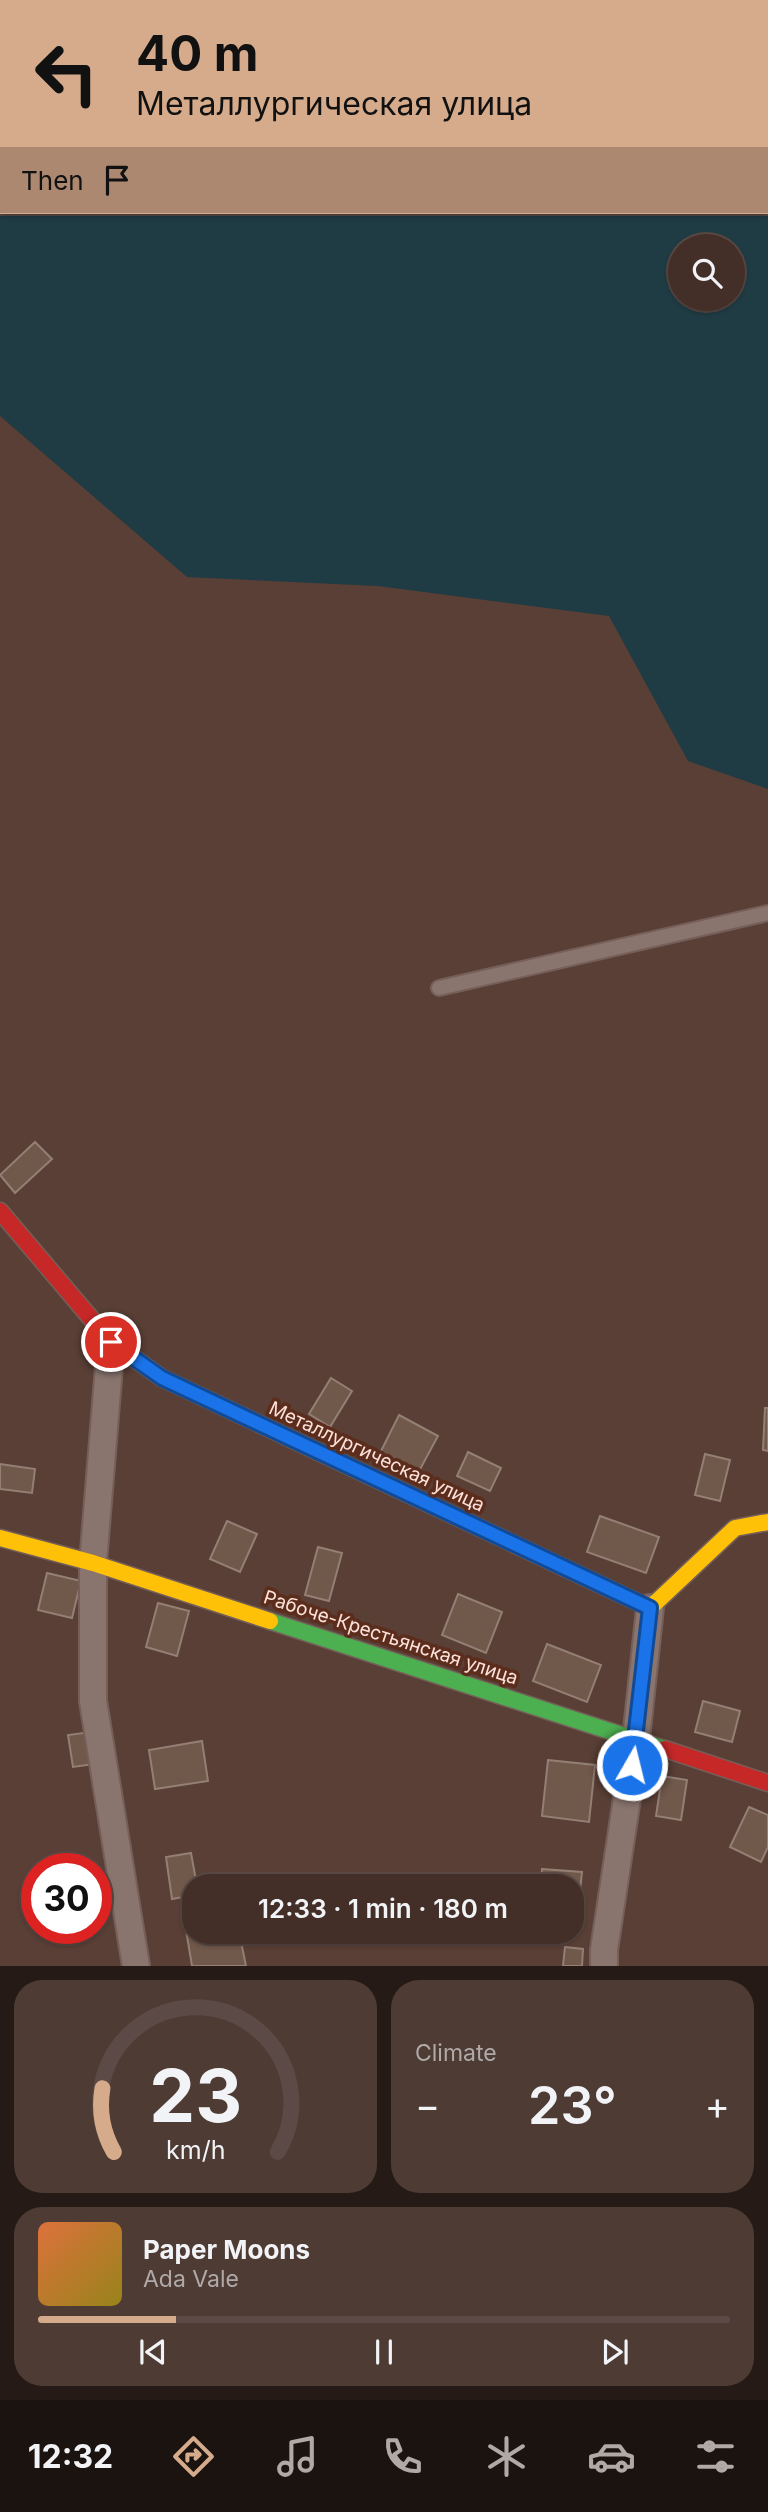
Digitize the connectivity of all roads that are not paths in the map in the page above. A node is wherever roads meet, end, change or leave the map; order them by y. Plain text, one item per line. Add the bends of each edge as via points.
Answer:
1 (768, 912) edge
2 (439, 988) dead end
3 (0, 1211) edge
4 (111, 1342) junction
5 (768, 1522) edge
6 (0, 1538) edge
7 (93, 1563) junction
8 (650, 1608) junction
9 (636, 1739) junction
10 (768, 1783) edge
11 (136, 1966) edge
12 (604, 1966) edge

1 - 2 lane
3 - 4 street, Металлургическая улица
4 - 7 street
4 - 8 street, Металлургическая улица via 162,1378
5 - 8 street via 735,1528
6 - 7 street, Рабоче-Крестьянская улица
7 - 9 street, Рабоче-Крестьянская улица
7 - 11 street via 93,1701
8 - 9 street
9 - 10 street, Рабоче-Крестьянская улица
9 - 12 street

